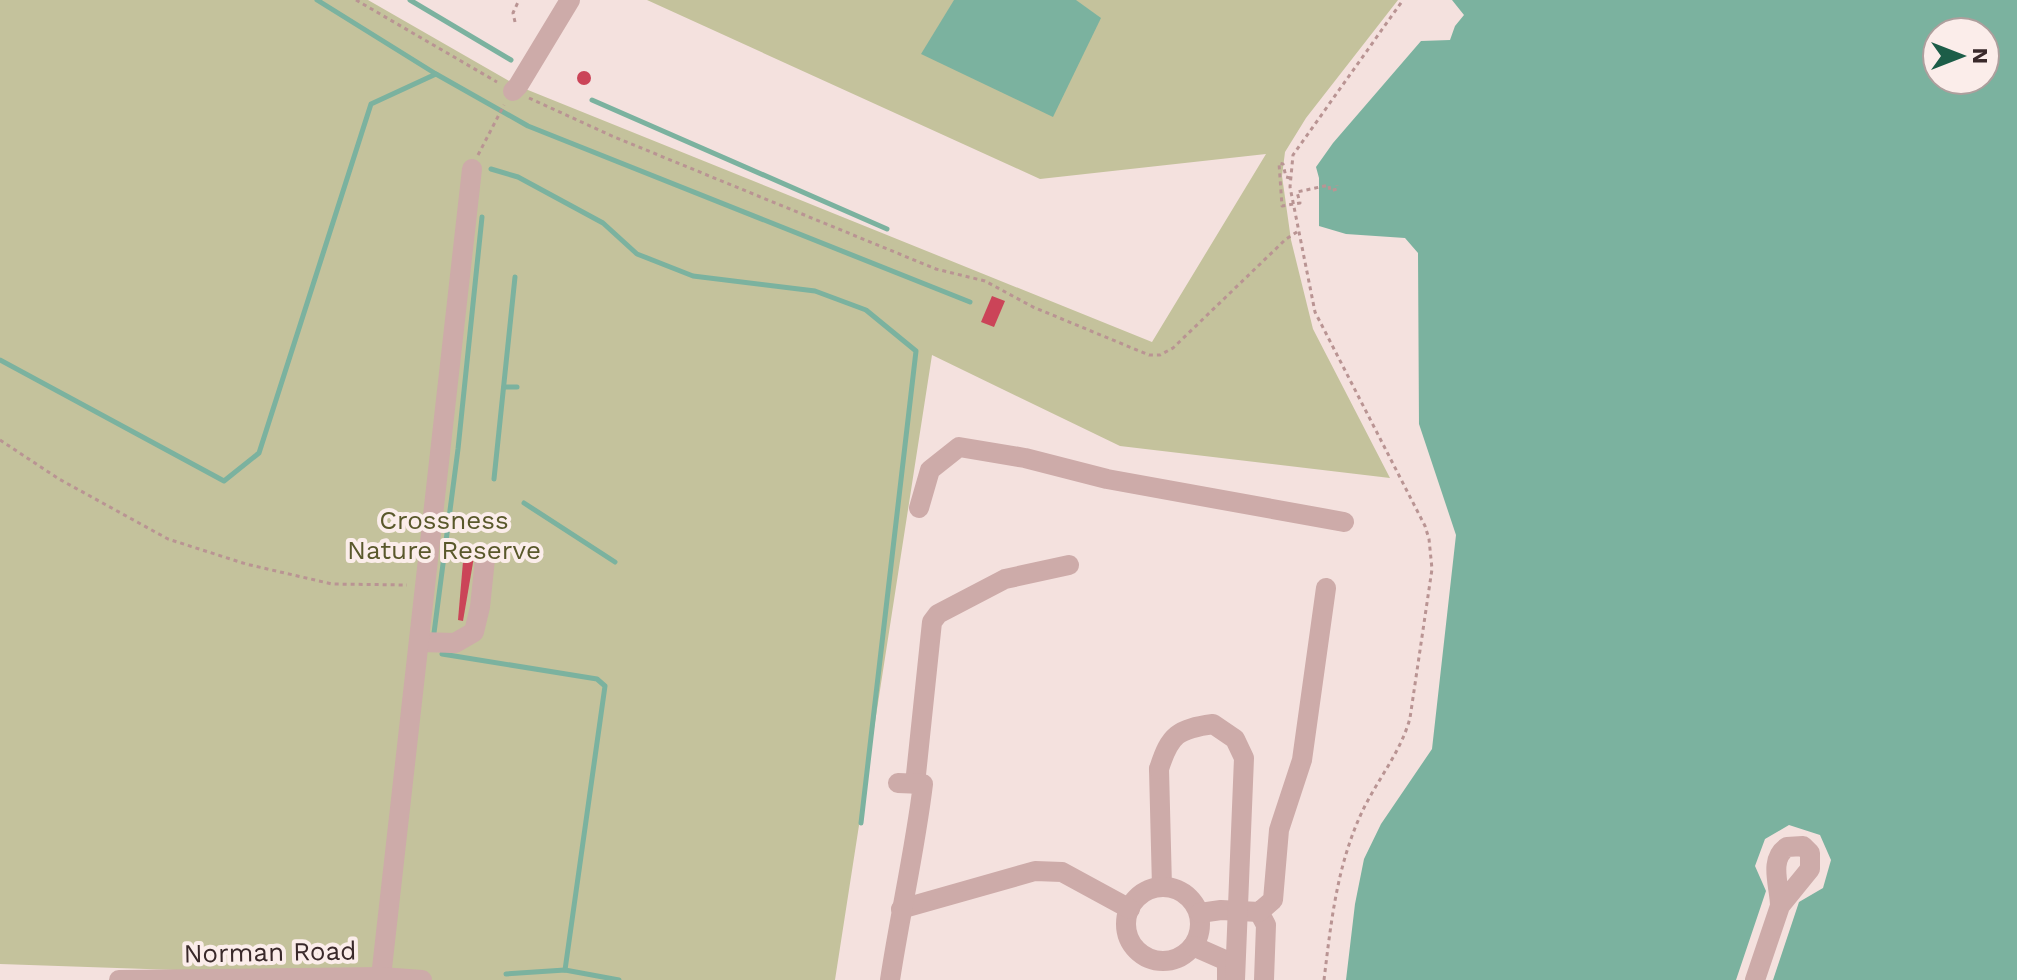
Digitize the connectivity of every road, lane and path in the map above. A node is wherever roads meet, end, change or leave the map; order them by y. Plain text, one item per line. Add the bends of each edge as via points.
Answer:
1 (356, 0) edge
2 (519, 0) edge
3 (570, 0) edge
4 (1403, 0) edge
5 (515, 22) dead end
6 (513, 91) junction
7 (472, 169) joint
8 (1291, 178) junction
9 (1337, 185) dead end
10 (1293, 204) junction
11 (1297, 232) junction
12 (0, 440) edge
13 (919, 508) dead end
14 (1344, 522) dead end
15 (485, 559) dead end
16 (1069, 565) dead end
17 (424, 585) junction
18 (1326, 588) dead end
19 (420, 642) junction
20 (1162, 887) junction
21 (1780, 906) dead end
22 (901, 909) junction
23 (1130, 909) junction
24 (1259, 912) junction
25 (1200, 913) junction
26 (1193, 946) junction
27 (381, 977) junction
28 (119, 980) edge
29 (422, 980) edge
30 (890, 980) edge
31 (1227, 980) edge
32 (1235, 980) edge
33 (1264, 980) edge
34 (1324, 980) edge
35 (1755, 980) edge

1 - 6 path
2 - 5 path
3 - 6 street
4 - 8 path via 1308,130 1293,155
6 - 7 path
6 - 11 path via 936,269 985,281 1149,355 1173,348
7 - 17 street
8 - 10 path
8 - 10 path via 1279,163 1282,206
9 - 10 path via 1330,191 1329,185 1297,192 1300,203
10 - 11 path
11 - 34 path via 1312,304 1425,526 1432,569 1406,734 1362,812 1337,878
12 - 17 path via 168,539 332,584
13 - 14 street via 930,470 959,447
15 - 19 street via 474,632 455,643
16 - 22 street via 1005,579 932,622 912,784 916,845
17 - 19 street
18 - 24 street via 1302,760 1279,830 1273,900
19 - 27 street
20 - 23 street via 1149,889
20 - 25 street via 1177,888
20 - 32 street, bridge via 1159,769 1167,746 1184,728 1213,724 1235,739 1244,758
21 - 35 street
22 - 23 street via 1035,871 1062,872
22 - 30 street
23 - 26 street via 1130,942 1150,959 1172,960
24 - 25 street
24 - 33 street via 1266,925
25 - 26 street
26 - 31 street via 1227,961
27 - 28 street, Norman Road
27 - 29 street, Norman Road

